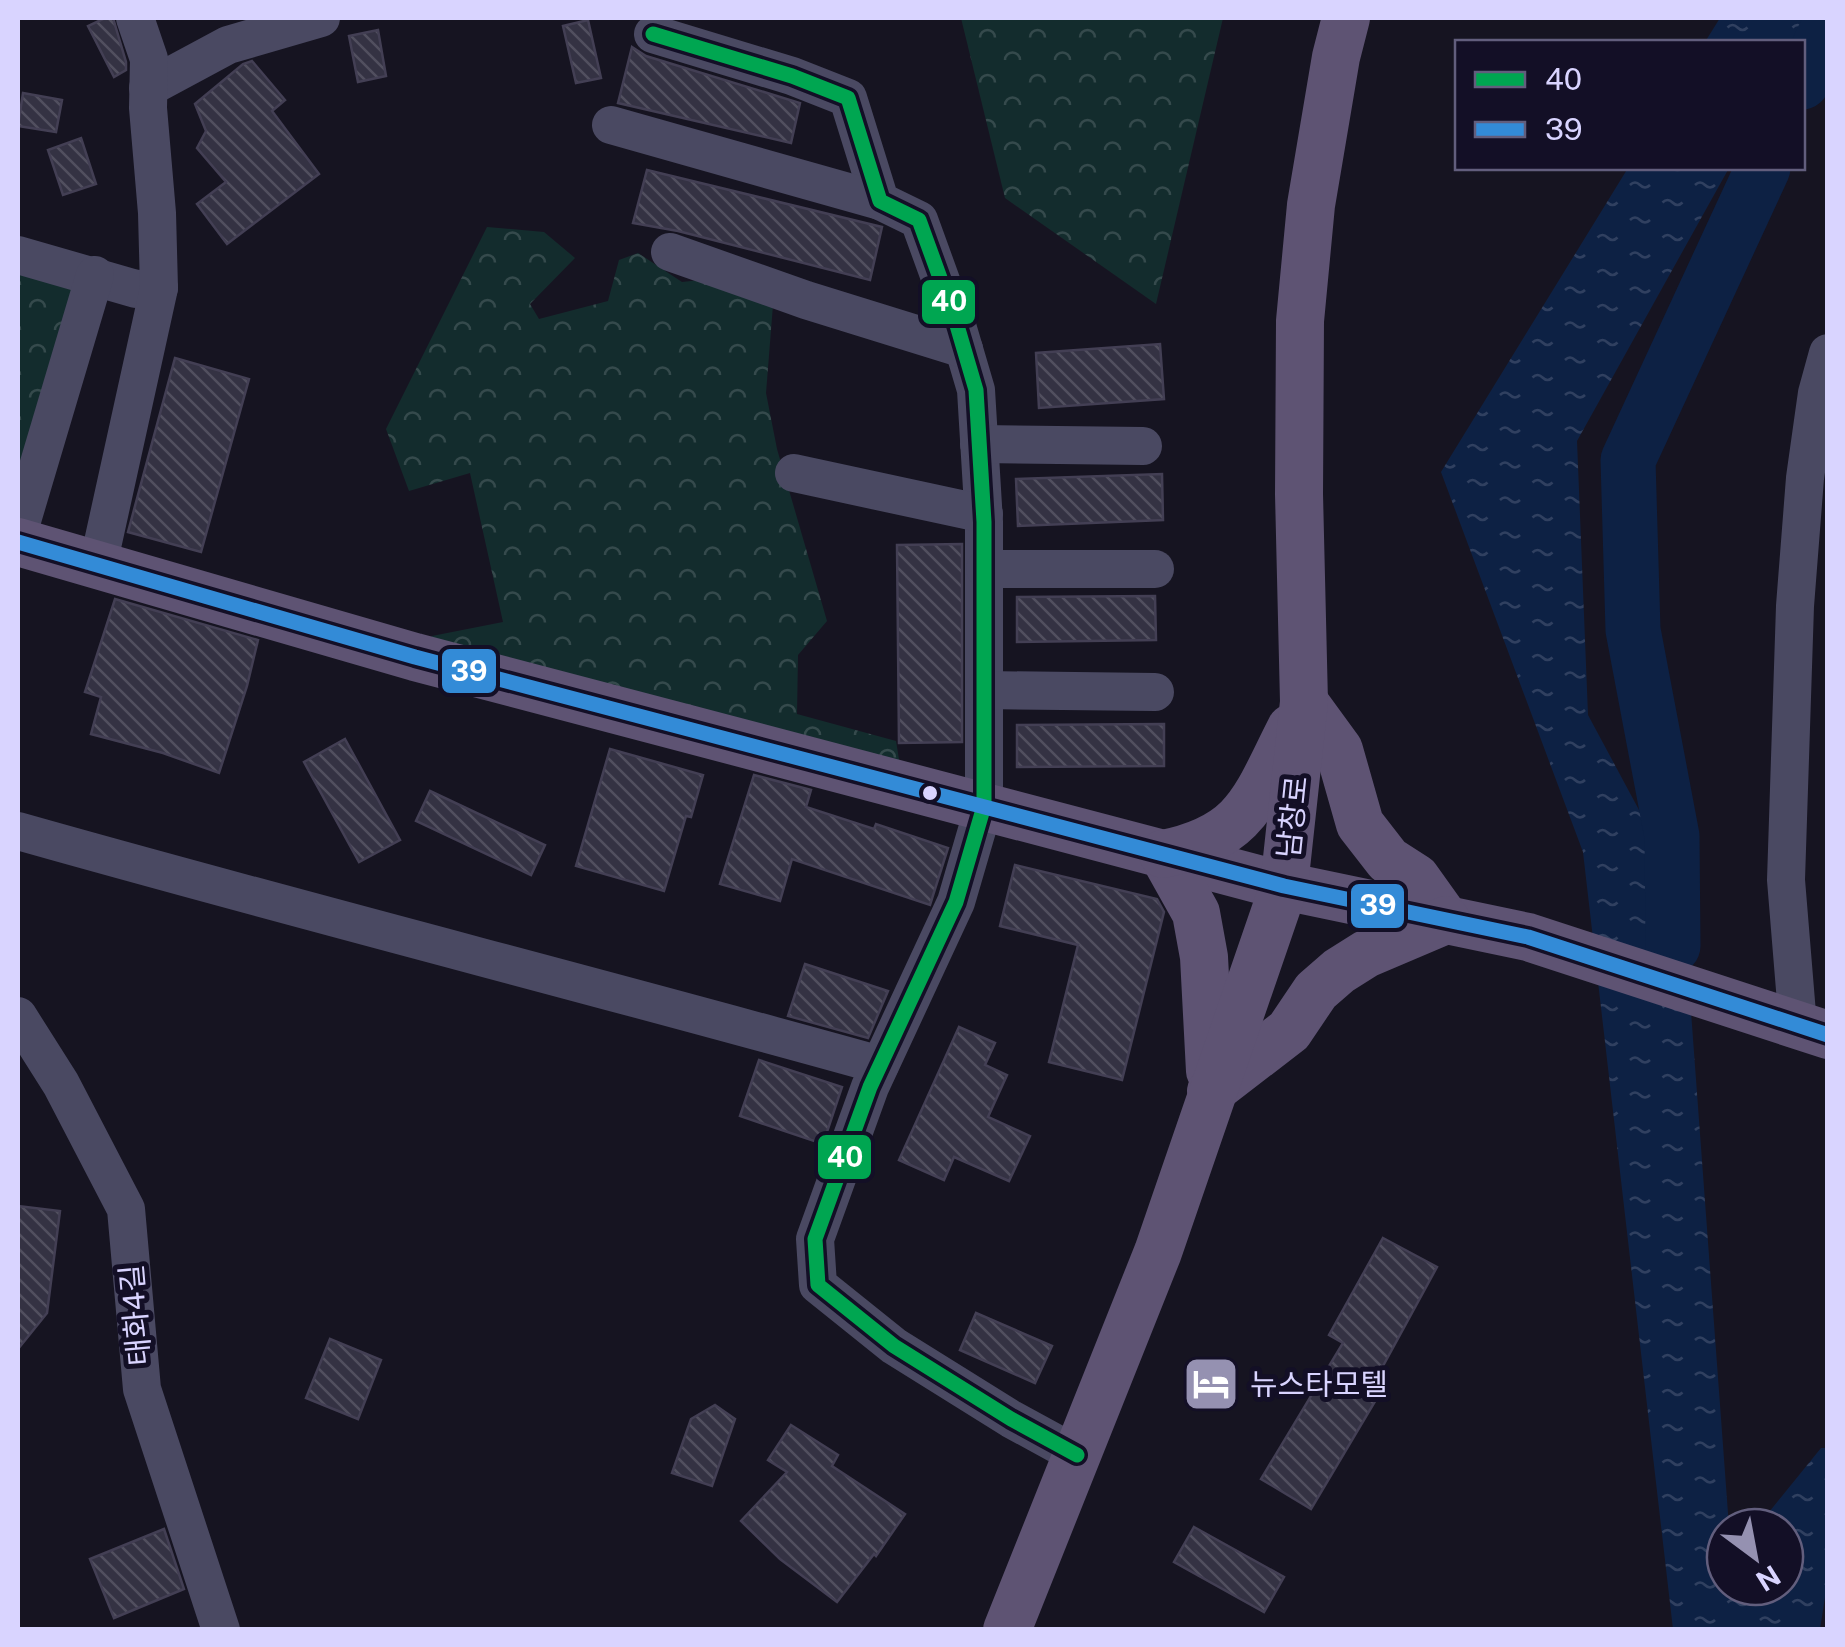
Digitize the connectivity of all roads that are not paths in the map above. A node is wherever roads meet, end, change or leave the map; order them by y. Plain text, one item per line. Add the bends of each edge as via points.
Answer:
1 (135, 18) edge
2 (322, 18) edge
3 (1346, 18) edge
4 (653, 34) dead end
5 (148, 88) junction
6 (611, 125) dead end
7 (880, 201) junction
8 (670, 252) dead end
9 (18, 255) edge
10 (95, 275) junction
11 (159, 288) junction
12 (964, 349) junction
13 (1828, 353) edge
14 (979, 444) junction
15 (1144, 446) dead end
16 (794, 474) dead end
17 (984, 514) junction
18 (18, 534) edge
19 (18, 542) edge
20 (98, 565) junction
21 (984, 569) junction
22 (1155, 570) dead end
23 (984, 690) junction
24 (1155, 692) dead end
25 (1304, 702) junction
26 (984, 806) junction
27 (18, 831) edge
28 (1163, 854) junction
29 (1284, 886) junction
30 (1446, 920) junction
31 (18, 1016) edge
32 (1798, 1025) edge
33 (880, 1066) junction
34 (1212, 1090) junction
35 (1077, 1455) junction
36 (1015, 1612) edge
37 (220, 1629) edge
38 (983, 1630) edge

1 - 5 street via 149,59
2 - 5 street via 228,45
3 - 25 main road, 남창로 via 1311,205 1300,321
4 - 7 street via 848,98
5 - 11 street
6 - 7 street
7 - 12 street via 919,220
8 - 12 street
9 - 10 street
10 - 11 street via 136,289
10 - 18 street
11 - 20 street
12 - 14 street via 976,390
13 - 32 street via 1805,478 1794,606 1786,880
14 - 15 street
14 - 17 street
16 - 17 street
17 - 21 street
19 - 20 main road
20 - 26 main road via 415,657
21 - 22 street
21 - 23 street
23 - 24 street
23 - 26 street
25 - 28 main road via 1238,821 1198,847
25 - 29 main road, 남창로
25 - 30 main road via 1340,750 1360,824 1388,860 1416,878
26 - 28 main road
26 - 33 street via 956,902
27 - 33 street
28 - 29 main road
28 - 34 main road via 1196,912
29 - 30 main road
29 - 34 main road, 남창로
30 - 32 main road via 1528,937
30 - 34 main road via 1339,970 1289,1031
31 - 37 street, 태화4길 via 126,1209 142,1389
33 - 35 street via 815,1239 818,1285 894,1346
34 - 35 main road, 남창로 via 1158,1252
35 - 36 main road, 남창로
36 - 38 street

